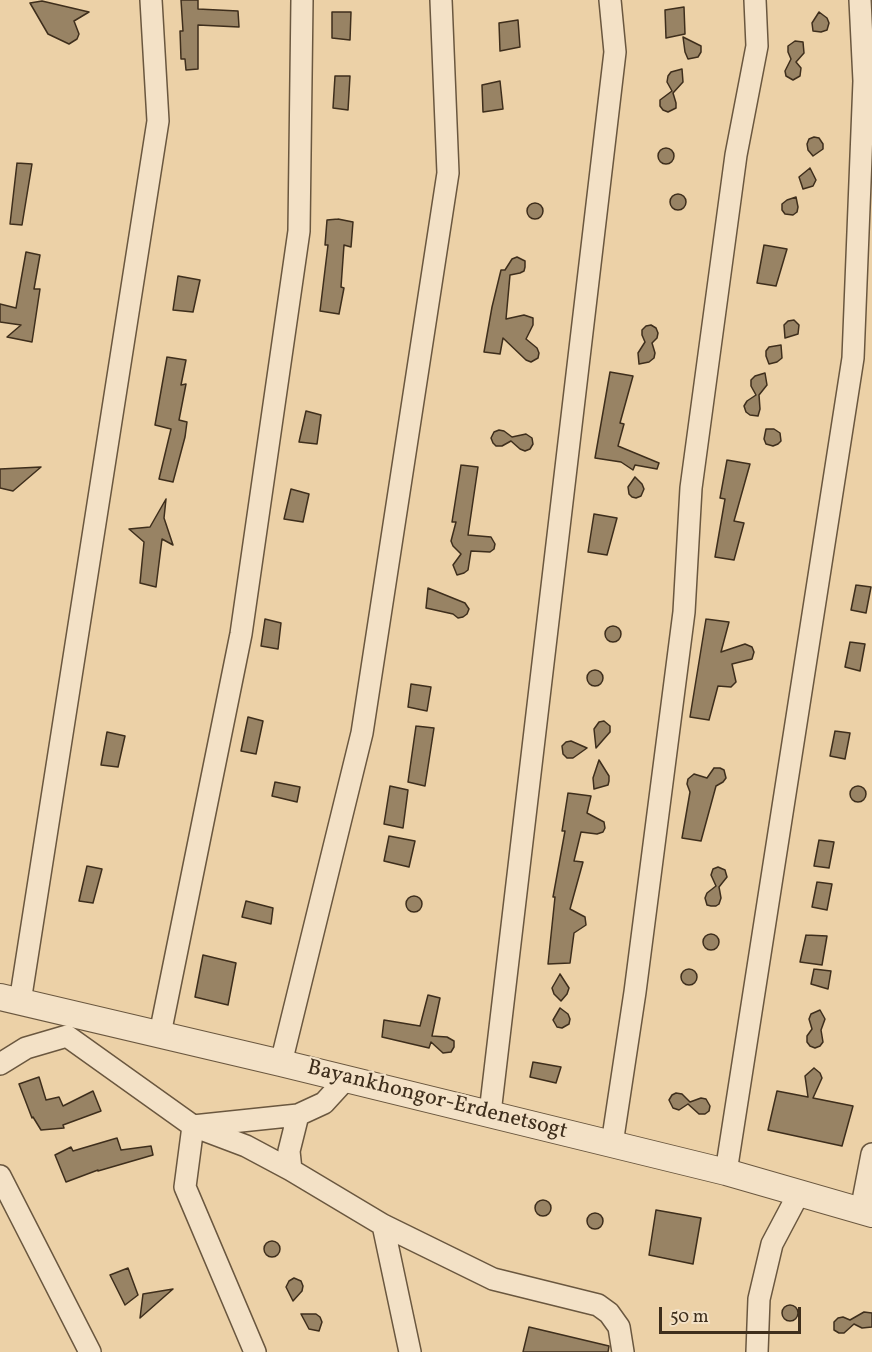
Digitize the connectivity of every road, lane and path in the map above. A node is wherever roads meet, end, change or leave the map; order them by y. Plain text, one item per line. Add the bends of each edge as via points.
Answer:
1 (151, 0) edge
2 (302, 0) edge
3 (441, 0) edge
4 (610, 0) edge
5 (755, 0) edge
6 (860, 0) edge
7 (10, 999) edge
8 (160, 1034) junction
9 (281, 1063) junction
10 (0, 1064) edge
11 (346, 1078) junction
12 (490, 1113) junction
13 (298, 1115) junction
14 (194, 1126) junction
15 (612, 1144) junction
16 (872, 1154) edge
17 (291, 1170) junction
18 (726, 1172) junction
19 (0, 1176) edge
20 (799, 1193) junction
21 (867, 1213) edge
22 (383, 1225) junction
23 (90, 1352) edge
24 (255, 1352) edge
25 (410, 1352) edge
26 (623, 1352) edge
27 (757, 1352) edge

1 - 7 street via 158,121
2 - 8 street via 299,231 241,634
3 - 9 street via 448,173 362,733
4 - 12 street via 615,52
5 - 15 street via 757,46 736,155 691,488 684,612
6 - 18 street via 864,81 853,358
7 - 8 street, Bayankhongor-Erdenetsogt
8 - 9 street, Bayankhongor-Erdenetsogt
9 - 11 street, Bayankhongor-Erdenetsogt
10 - 14 street via 26,1048 67,1036
11 - 12 street, Bayankhongor-Erdenetsogt
11 - 13 street via 324,1103
12 - 15 street, Bayankhongor-Erdenetsogt
13 - 14 street
13 - 17 street via 289,1151
14 - 17 street via 246,1146
14 - 24 street via 185,1187
15 - 18 street, Bayankhongor-Erdenetsogt
16 - 21 street
17 - 22 street
18 - 20 street, Bayankhongor-Erdenetsogt
19 - 23 street
20 - 21 street, Bayankhongor-Erdenetsogt
20 - 27 street via 772,1244 759,1299
22 - 25 street
22 - 26 street via 493,1279 598,1305 619,1327

